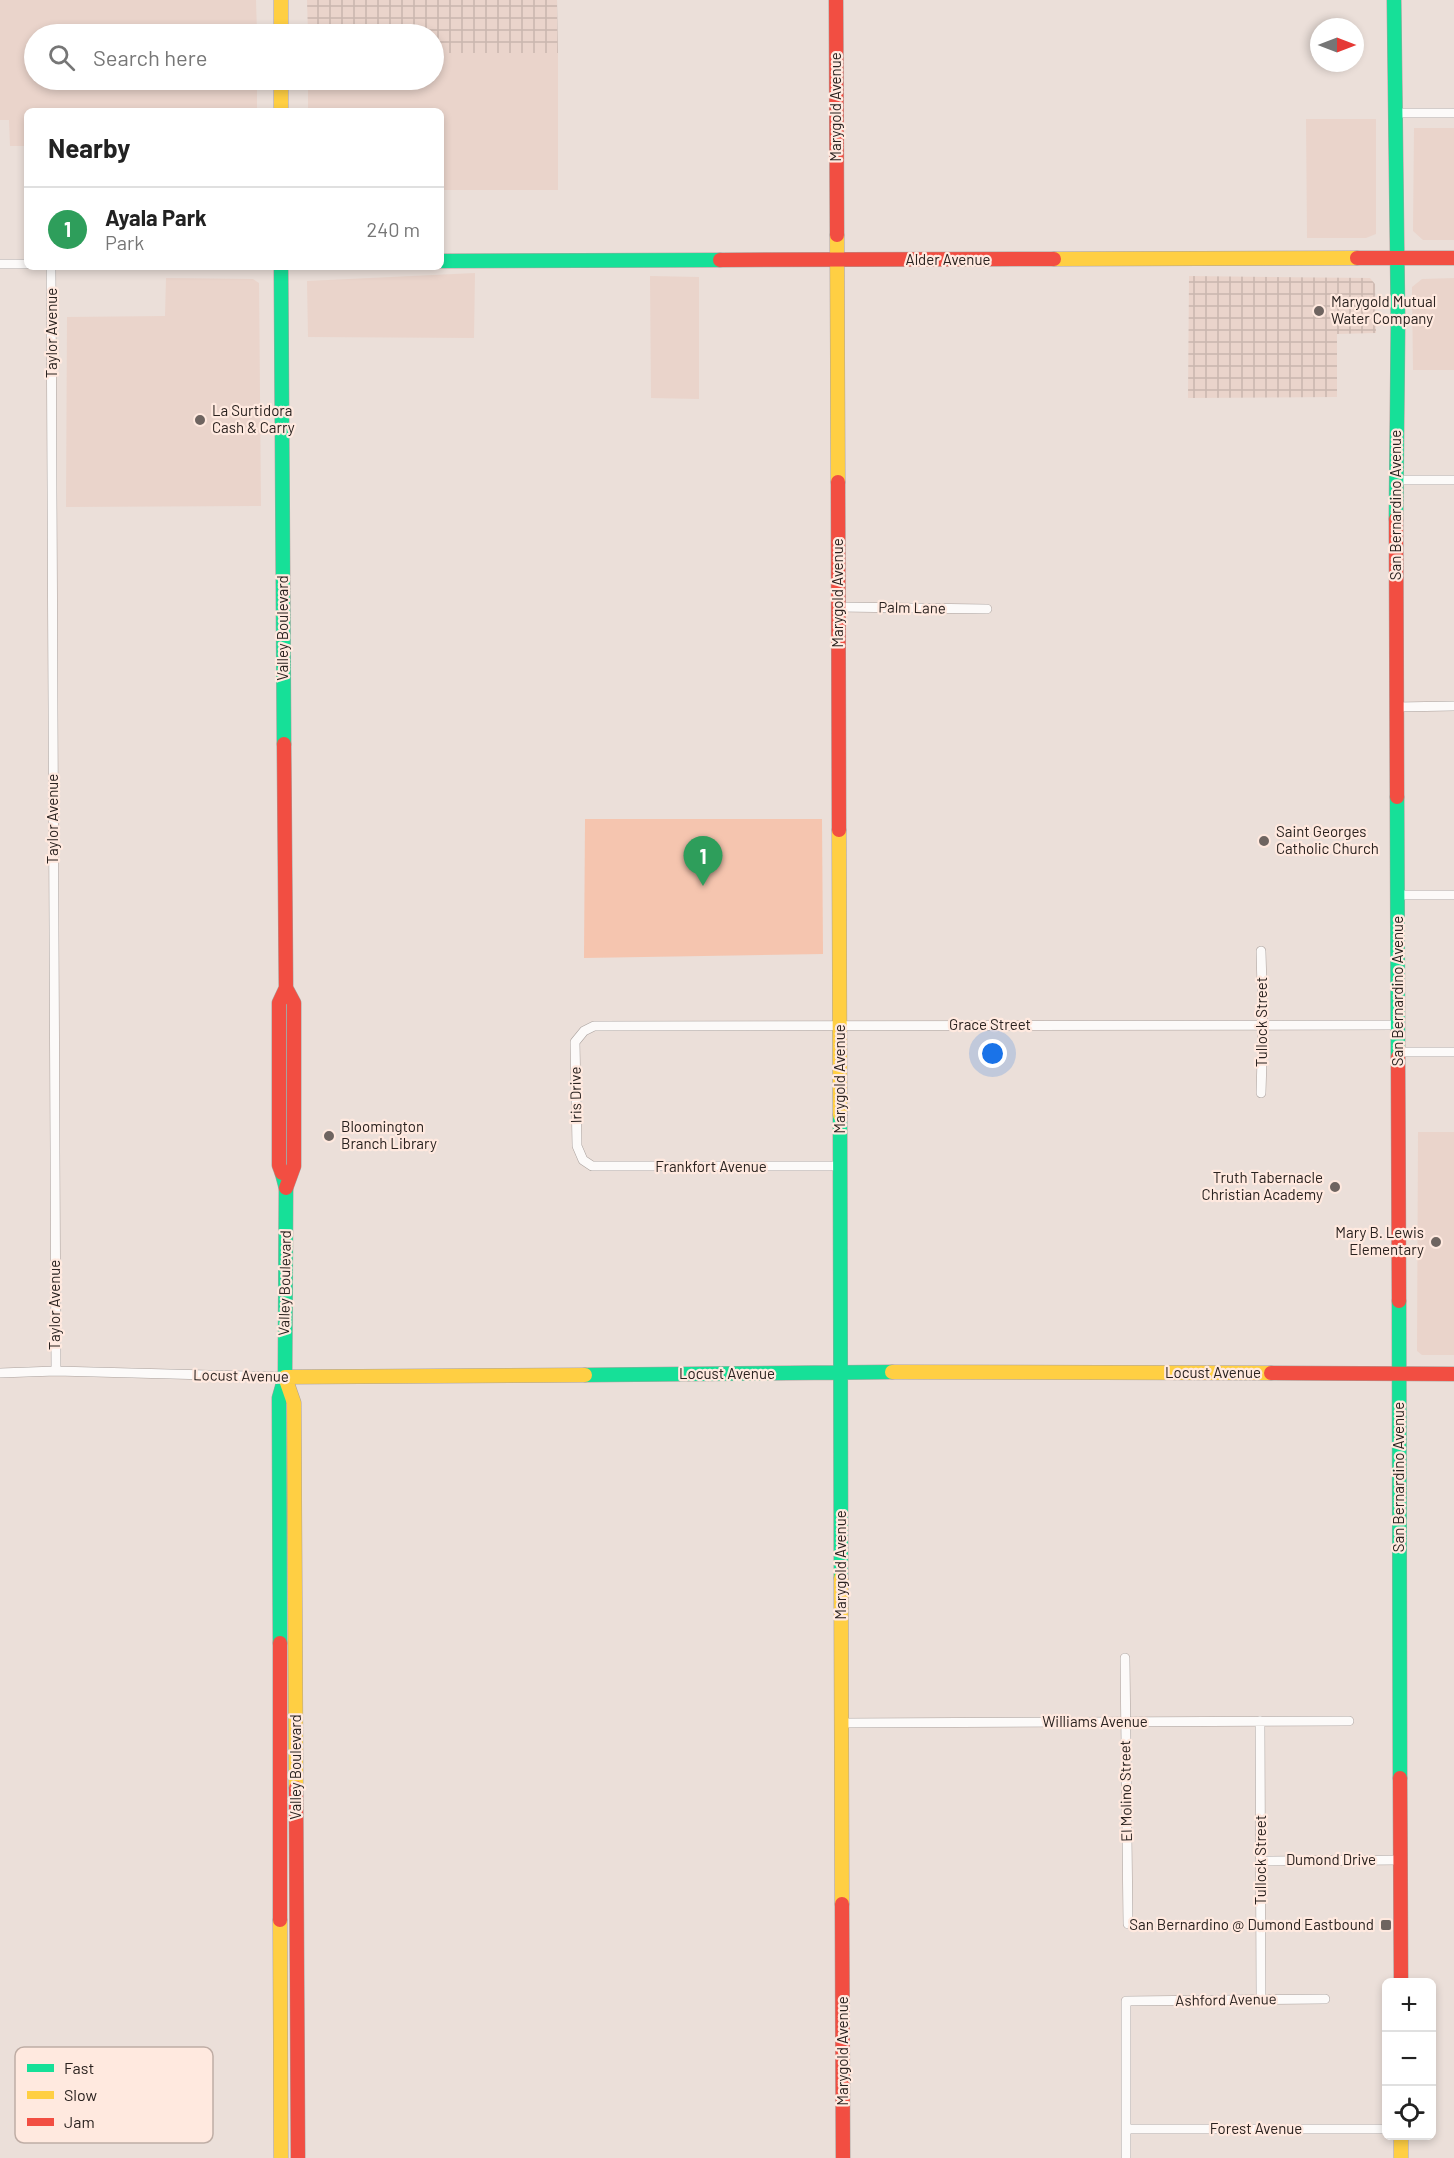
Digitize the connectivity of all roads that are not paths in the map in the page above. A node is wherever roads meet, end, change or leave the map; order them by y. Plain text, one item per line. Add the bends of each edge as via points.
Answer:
1 (281, 0) edge
2 (836, 0) edge
3 (1394, 0) edge
4 (281, 24) edge
5 (281, 90) edge
6 (281, 108) edge
7 (1395, 113) junction
8 (1454, 113) edge
9 (1454, 258) edge
10 (1397, 259) junction
11 (836, 260) junction
12 (444, 261) edge
13 (0, 264) edge
14 (24, 264) edge
15 (51, 270) edge
16 (281, 270) edge
17 (1396, 480) junction
18 (1454, 480) edge
19 (838, 607) junction
20 (987, 609) dead end
21 (1454, 706) edge
22 (1397, 707) junction
23 (1398, 895) junction
24 (1454, 895) edge
25 (1261, 951) dead end
26 (1263, 1024) junction
27 (1398, 1025) junction
28 (840, 1026) junction
29 (584, 1031) joint
30 (1454, 1052) edge
31 (1398, 1053) junction
32 (1261, 1093) dead end
33 (583, 1160) joint
34 (841, 1166) junction
35 (56, 1371) junction
36 (0, 1373) edge
37 (840, 1374) junction
38 (1398, 1374) junction
39 (1454, 1374) edge
40 (285, 1377) junction
41 (1125, 1658) dead end
42 (1260, 1721) junction
43 (1349, 1721) dead end
44 (1125, 1722) junction
45 (842, 1723) junction
46 (1400, 1860) junction
47 (1261, 1861) junction
48 (1128, 1924) dead end
49 (1401, 1978) edge
50 (1325, 1999) dead end
51 (1261, 2000) junction
52 (1126, 2129) junction
53 (1382, 2129) edge
54 (1401, 2140) edge
55 (281, 2158) edge
56 (298, 2158) edge
57 (843, 2158) edge
58 (1126, 2158) edge
59 (1401, 2158) edge

1 - 4 main road
2 - 11 main road, Marygold Avenue
3 - 7 main road, San Bernardino Avenue
5 - 6 main road
7 - 8 street
7 - 10 main road, San Bernardino Avenue
9 - 10 main road, Alder Avenue
10 - 11 main road, Alder Avenue
10 - 17 main road, San Bernardino Avenue
11 - 12 main road, Alder Avenue
11 - 19 main road, Marygold Avenue
13 - 14 street
15 - 35 street, Taylor Avenue
16 - 40 main road, Valley Boulevard via 286,988 294,1003 295,1112 294,1166 286,1188
17 - 18 street
17 - 22 main road, San Bernardino Avenue
19 - 20 street, Palm Lane
19 - 28 main road, Marygold Avenue
21 - 22 street
22 - 23 main road, San Bernardino Avenue
23 - 24 street
23 - 27 main road, San Bernardino Avenue
25 - 26 street, Tullock Street
26 - 27 street, Grace Street
26 - 28 street, Grace Street
26 - 32 street, Tullock Street
27 - 31 main road, San Bernardino Avenue
28 - 29 street, Grace Street via 594,1026
28 - 34 main road, Marygold Avenue
29 - 33 street, Iris Drive via 575,1042 577,1146
30 - 31 street
31 - 38 main road, San Bernardino Avenue
33 - 34 street, Frankfort Avenue via 592,1167 604,1168
34 - 37 main road, Marygold Avenue
35 - 36 street, Locust Avenue
35 - 40 street, Locust Avenue
37 - 38 main road, Locust Avenue
37 - 40 main road, Locust Avenue
37 - 45 main road, Marygold Avenue
38 - 39 main road, Locust Avenue
38 - 46 main road, San Bernardino Avenue
40 - 55 main road, Valley Boulevard via 279,1398
40 - 56 main road, Valley Boulevard via 294,1402
41 - 44 street, El Molino Street
42 - 43 street, Williams Avenue
42 - 44 street, Williams Avenue
42 - 47 street, Tullock Street
44 - 45 street, Williams Avenue
44 - 48 street, El Molino Street
45 - 57 main road, Marygold Avenue
46 - 47 street, Dumond Drive
46 - 49 main road, San Bernardino Avenue
47 - 51 street, Tullock Street
50 - 51 street, Ashford Avenue
51 - 52 street, Ashford Avenue via 1126,2001
52 - 53 street, Forest Avenue
52 - 58 street
54 - 59 main road

